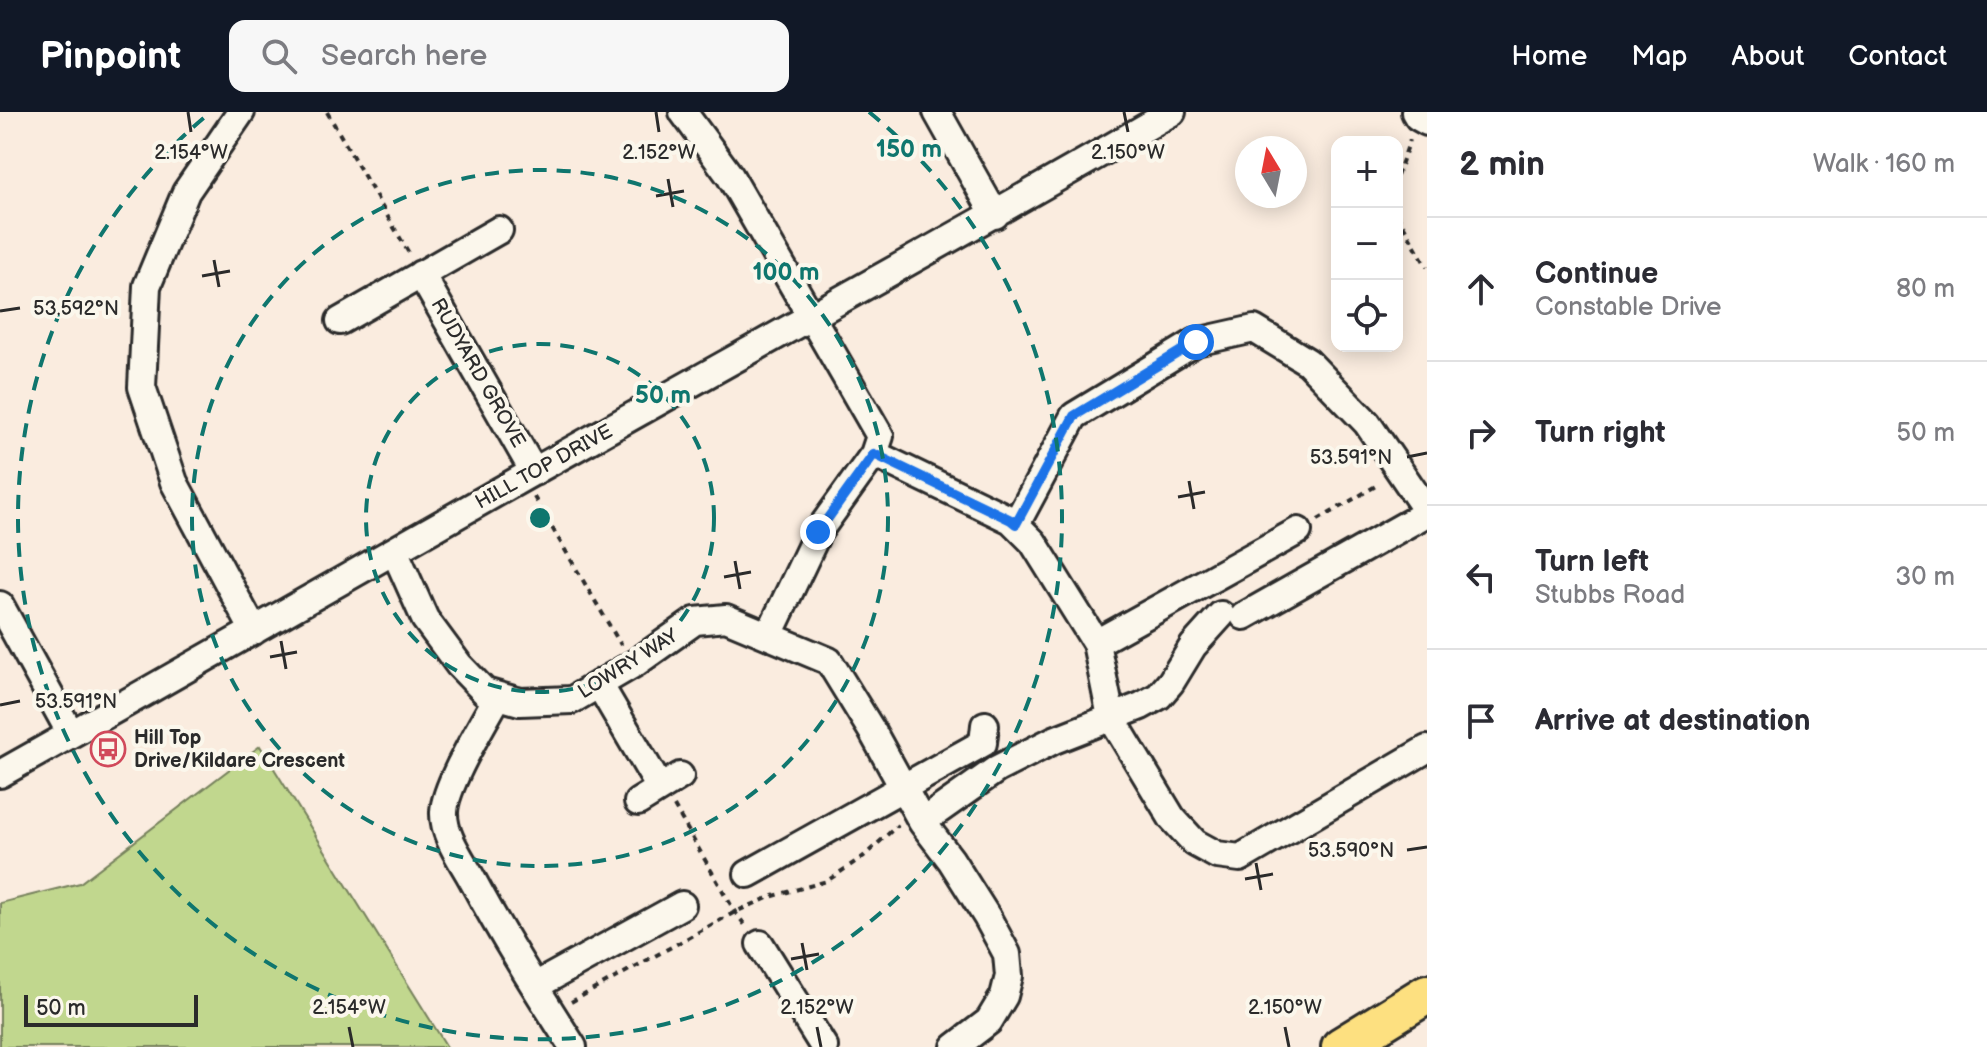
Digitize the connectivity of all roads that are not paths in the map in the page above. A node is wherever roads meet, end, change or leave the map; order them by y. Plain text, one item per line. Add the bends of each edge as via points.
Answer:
1 (241, 112) edge
2 (683, 112) edge
3 (937, 112) edge
4 (1172, 112) edge
5 (995, 215) junction
6 (499, 230) dead end
7 (421, 274) junction
8 (811, 318) junction
9 (340, 321) dead end
10 (877, 445) junction
11 (528, 475) junction
12 (1427, 512) edge
13 (1016, 524) junction
14 (1298, 531) road end
15 (395, 552) junction
16 (0, 605) edge
17 (254, 631) junction
18 (769, 635) junction
19 (1096, 643) junction
20 (599, 684) junction
21 (498, 696) junction
22 (1111, 717) junction
23 (985, 725) dead end
24 (71, 734) junction
25 (1427, 749) edge
26 (0, 774) edge
27 (660, 788) road end
28 (913, 807) junction
29 (748, 874) dead end
30 (682, 905) dead end
31 (760, 944) road end
32 (535, 986) junction
33 (1427, 994) edge
34 (1427, 1004) edge
35 (573, 1047) edge
36 (824, 1047) edge
37 (955, 1047) edge
38 (1341, 1047) edge
39 (1365, 1047) edge

1 - 17 street via 186,192 147,286 142,387 174,482
2 - 8 street via 730,176
3 - 5 street
4 - 5 street, HILL TOP DRIVE
5 - 8 street, HILL TOP DRIVE
6 - 7 street
7 - 9 street
7 - 11 street, RUDYARD GROVE
8 - 10 street
8 - 11 street, HILL TOP DRIVE
10 - 13 street
10 - 18 street via 818,532
11 - 15 street, HILL TOP DRIVE
12 - 13 street via 1367,423 1308,362 1254,329 1196,342 1074,416
12 - 22 street via 1233,616 1193,646 1159,696
13 - 19 street via 1033,542
14 - 19 street
15 - 17 street, HILL TOP DRIVE
15 - 21 street, LOWRY WAY via 425,619 459,665 485,692
16 - 24 street
17 - 24 street, HILL TOP DRIVE
18 - 20 street, LOWRY WAY via 726,618 695,621
18 - 28 street, LOWRY WAY via 829,661
19 - 22 street
20 - 21 street, LOWRY WAY via 572,700 520,702
20 - 27 street
21 - 32 street via 455,776 443,814 448,835
22 - 25 street via 1172,818 1195,843 1217,855 1240,858
22 - 28 street
23 - 28 street via 983,743 940,765
24 - 26 street, HILL TOP DRIVE
28 - 29 street
28 - 37 street, LOWRY WAY via 1007,954 1004,996 989,1021
30 - 32 street
31 - 36 street
32 - 35 street
33 - 38 highway
34 - 39 highway

